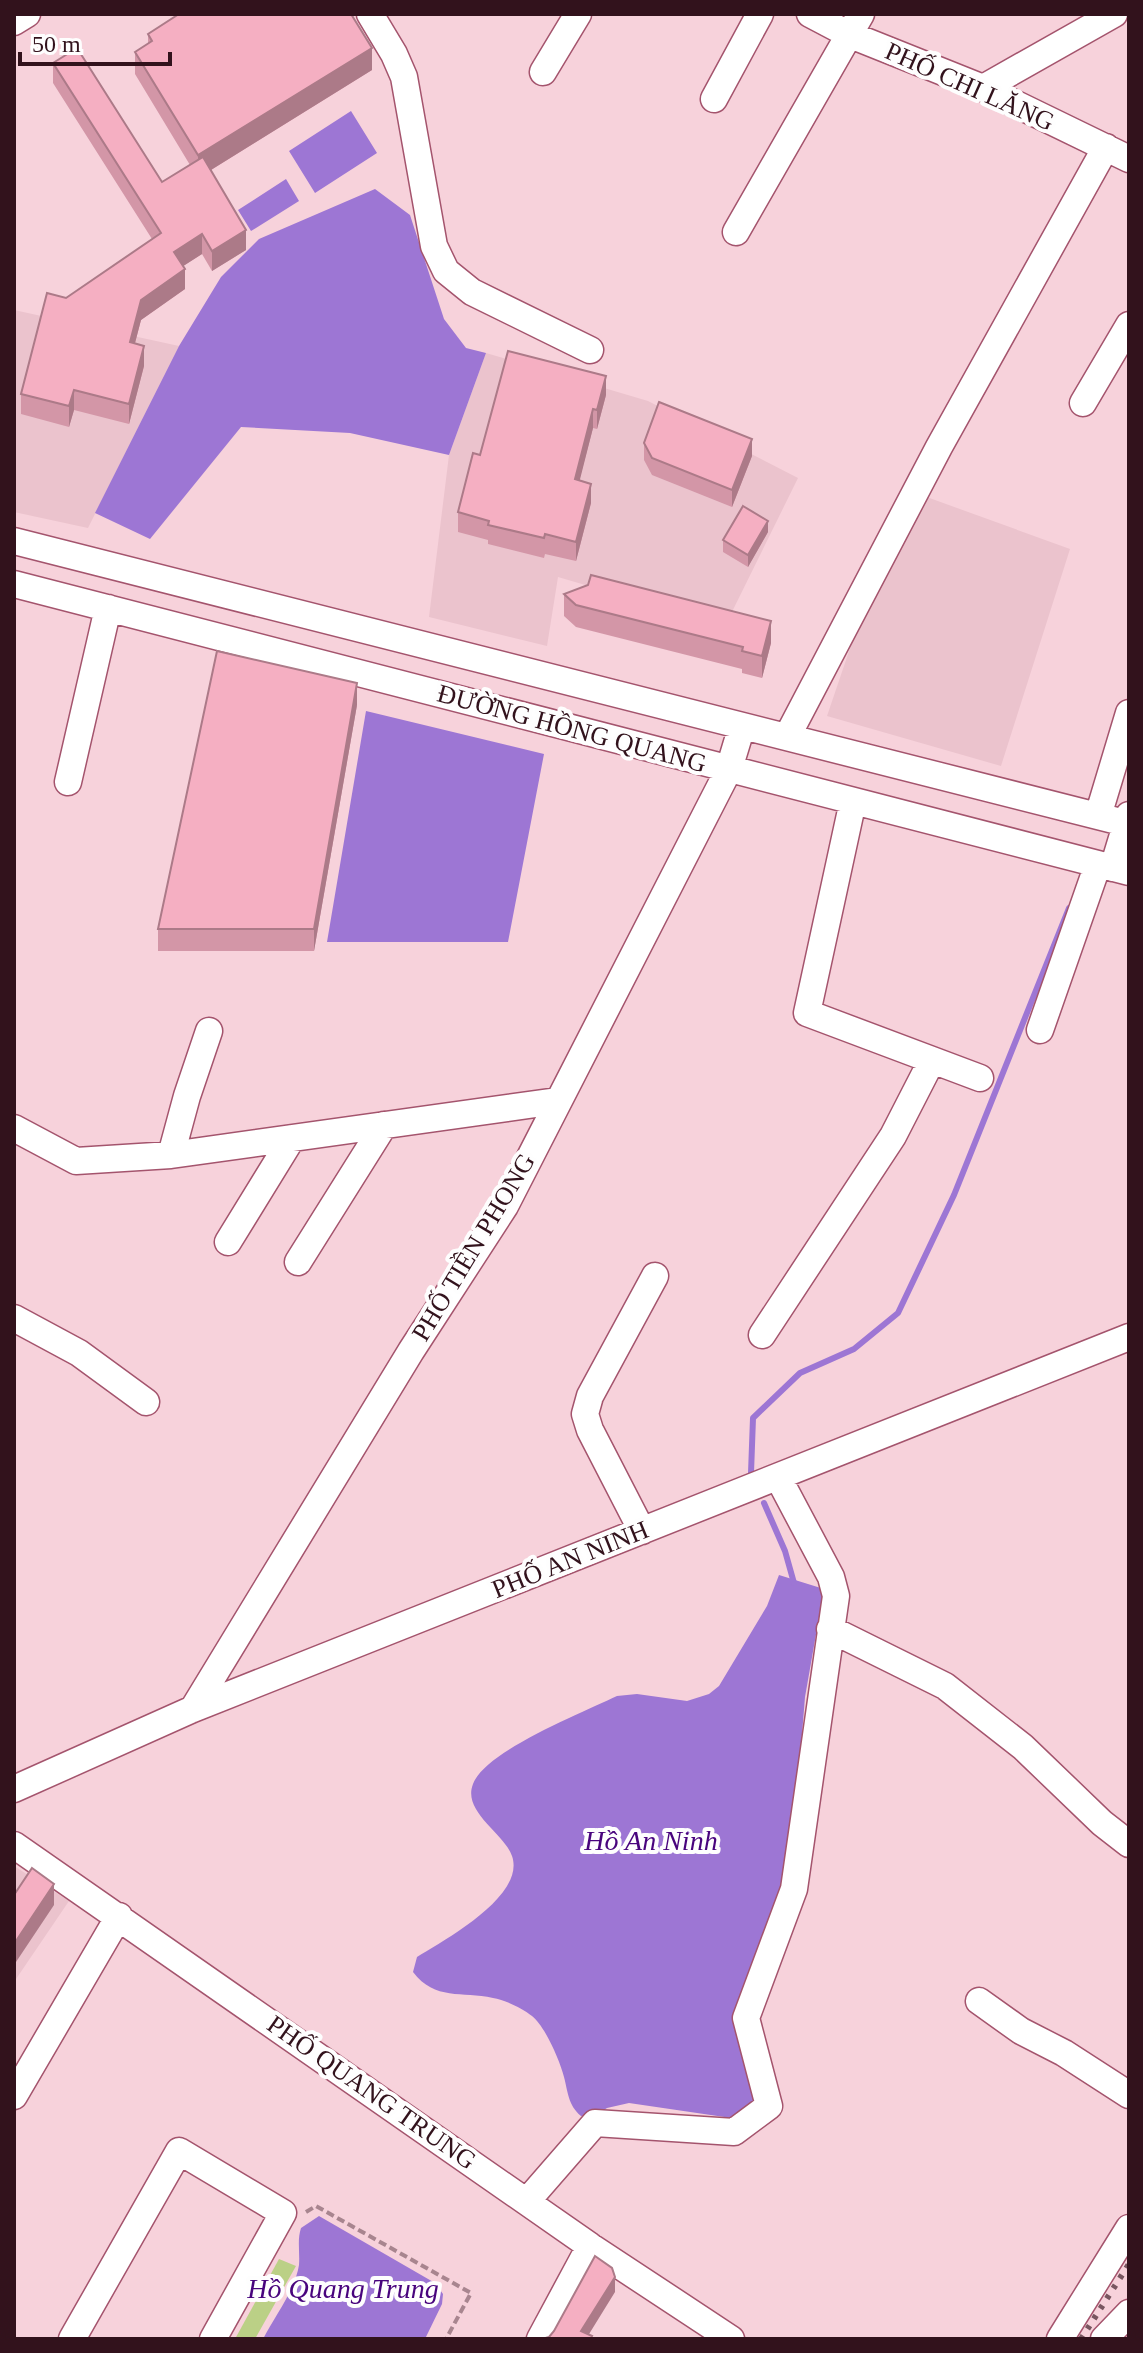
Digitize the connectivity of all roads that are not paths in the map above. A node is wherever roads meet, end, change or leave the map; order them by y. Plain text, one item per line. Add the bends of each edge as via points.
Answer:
1 (27, 14) edge
2 (370, 14) edge
3 (578, 14) edge
4 (760, 14) edge
5 (810, 14) edge
6 (1114, 14) edge
7 (14, 22) edge
8 (855, 24) edge
9 (543, 72) dead end
10 (983, 88) junction
11 (714, 99) dead end
12 (1117, 153) edge
13 (736, 232) dead end
14 (1129, 325) edge
15 (590, 350) dead end
16 (1083, 403) dead end
17 (15, 544) edge
18 (14, 584) edge
19 (108, 608) junction
20 (480, 660) junction
21 (469, 701) junction
22 (1129, 713) edge
23 (742, 726) junction
24 (787, 737) junction
25 (729, 769) junction
26 (68, 782) dead end
27 (853, 801) junction
28 (1098, 816) junction
29 (1128, 821) edge
30 (1113, 868) edge
31 (1040, 1030) dead end
32 (209, 1031) dead end
33 (932, 1060) junction
34 (980, 1078) dead end
35 (557, 1101) junction
36 (384, 1125) junction
37 (14, 1128) edge
38 (292, 1138) junction
39 (171, 1155) junction
40 (228, 1242) dead end
41 (298, 1262) dead end
42 (655, 1276) dead end
43 (14, 1318) edge
44 (762, 1335) dead end
45 (1129, 1337) edge
46 (146, 1402) dead end
47 (778, 1477) junction
48 (642, 1531) junction
49 (830, 1629) junction
50 (193, 1709) junction
51 (14, 1789) edge
52 (1129, 1844) edge
53 (14, 1845) edge
54 (119, 1916) junction
55 (979, 2001) dead end
56 (1129, 2095) edge
57 (14, 2096) edge
58 (528, 2200) junction
59 (1129, 2228) edge
60 (590, 2246) junction
61 (1129, 2313) edge
62 (72, 2339) edge
63 (213, 2339) edge
64 (540, 2339) edge
65 (731, 2339) edge
66 (1060, 2339) edge
67 (1105, 2339) edge

1 - 7 street
2 - 15 street via 404,77 434,246 446,271 472,292
3 - 9 street
4 - 11 street
5 - 8 street, PHỐ CHI LĂNG
6 - 10 street
8 - 10 street, PHỐ CHI LĂNG
8 - 13 street
10 - 12 street, PHỐ CHI LĂNG
12 - 24 street via 939,447
14 - 16 street
17 - 20 street, ĐƯỜNG HỒNG QUANG
18 - 19 street, ĐƯỜNG HỒNG QUANG
19 - 21 street, ĐƯỜNG HỒNG QUANG
19 - 26 street
20 - 21 street
20 - 23 street, ĐƯỜNG HỒNG QUANG
21 - 25 street, ĐƯỜNG HỒNG QUANG
22 - 28 street
23 - 24 street, ĐƯỜNG HỒNG QUANG
23 - 25 street, PHỐ TIỀN PHONG
24 - 28 street, ĐƯỜNG HỒNG QUANG
25 - 27 street, ĐƯỜNG HỒNG QUANG
25 - 35 street, PHỐ TIỀN PHONG
27 - 30 street, ĐƯỜNG HỒNG QUANG
27 - 33 street via 807,1013
28 - 29 street, ĐƯỜNG HỒNG QUANG
29 - 30 street
30 - 31 street
32 - 39 street
33 - 34 street
33 - 44 street via 893,1136
35 - 36 street
35 - 50 street, PHỐ TIỀN PHONG via 505,1206
36 - 38 street
36 - 41 street
37 - 39 street via 76,1161
38 - 39 street
38 - 40 street
42 - 48 street via 585,1414
43 - 46 street via 79,1353
45 - 47 street, PHỐ AN NINH
47 - 48 street, PHỐ AN NINH
47 - 49 street via 831,1577 836,1596
48 - 50 street, PHỐ AN NINH
49 - 52 street via 945,1686 1023,1747
49 - 58 street via 794,1889 746,2018 769,2106 734,2132 595,2123
50 - 51 street, PHỐ AN NINH
53 - 54 street, PHỐ QUANG TRUNG
54 - 57 street
54 - 58 street, PHỐ QUANG TRUNG
55 - 56 street
58 - 60 street, PHỐ QUANG TRUNG
59 - 66 street
60 - 64 street
60 - 65 street, PHỐ QUANG TRUNG
61 - 67 street
62 - 63 street via 179,2151 283,2213

